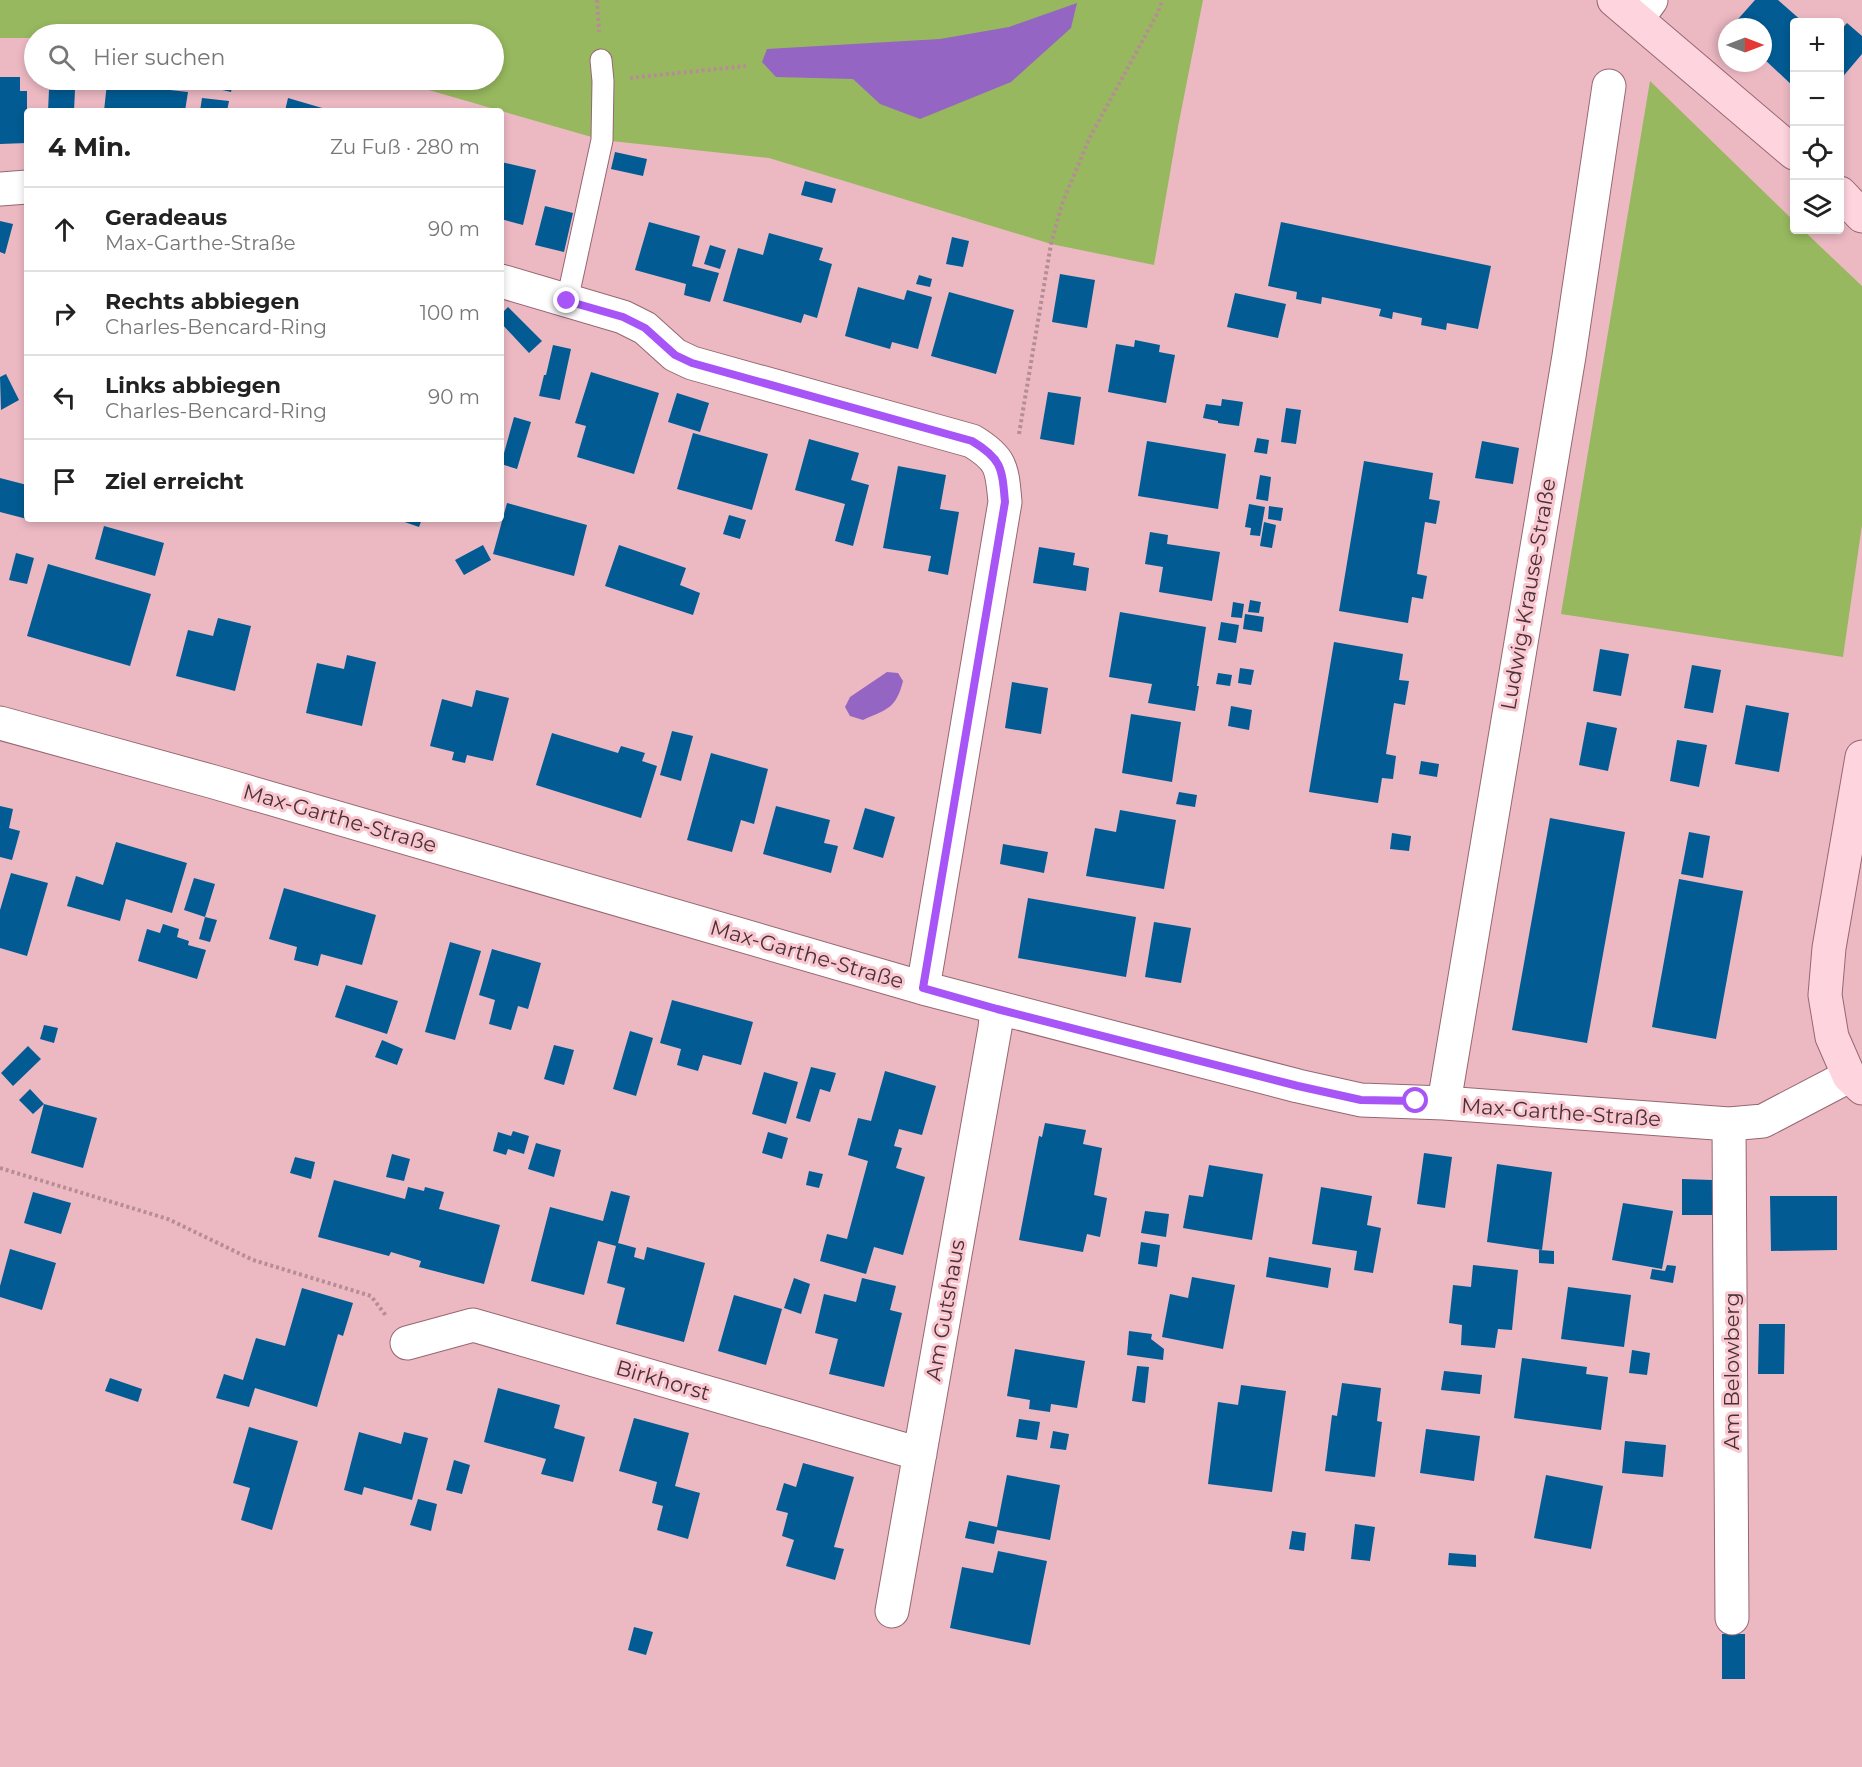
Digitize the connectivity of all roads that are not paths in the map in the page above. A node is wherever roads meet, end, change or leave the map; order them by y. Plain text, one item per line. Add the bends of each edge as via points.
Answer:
1 (1634, 6) edge
2 (602, 70) road end
3 (1609, 86) dead end
4 (1790, 149) edge
5 (24, 187) edge
6 (0, 189) edge
7 (1844, 198) edge
8 (1862, 216) edge
9 (504, 282) edge
10 (567, 301) junction
11 (0, 723) edge
12 (1862, 757) edge
13 (923, 988) junction
14 (997, 1009) junction
15 (1856, 1082) edge
16 (1444, 1102) junction
17 (1729, 1124) junction
18 (407, 1343) road end
19 (920, 1454) junction
20 (892, 1611) dead end
21 (1732, 1618) dead end

1 - 4 main road
2 - 10 lane via 602,140
3 - 16 street, Ludwig-Krause-Straße via 1569,356
5 - 6 street
7 - 8 main road
9 - 10 street
10 - 13 street via 623,317 645,328 675,355 692,363 972,441 990,452 1003,473 1005,502
11 - 13 street, Max-Garthe-Straße
12 - 15 main road via 1829,948 1825,995 1832,1036
13 - 14 street, Max-Garthe-Straße
14 - 16 street, Max-Garthe-Straße via 1361,1100
14 - 19 street, Am Gutshaus
15 - 17 street, Max-Garthe-Straße via 1763,1121
16 - 17 street, Max-Garthe-Straße
17 - 21 street, Am Belowberg
18 - 19 street, Birkhorst via 473,1325
19 - 20 street, Am Gutshaus

